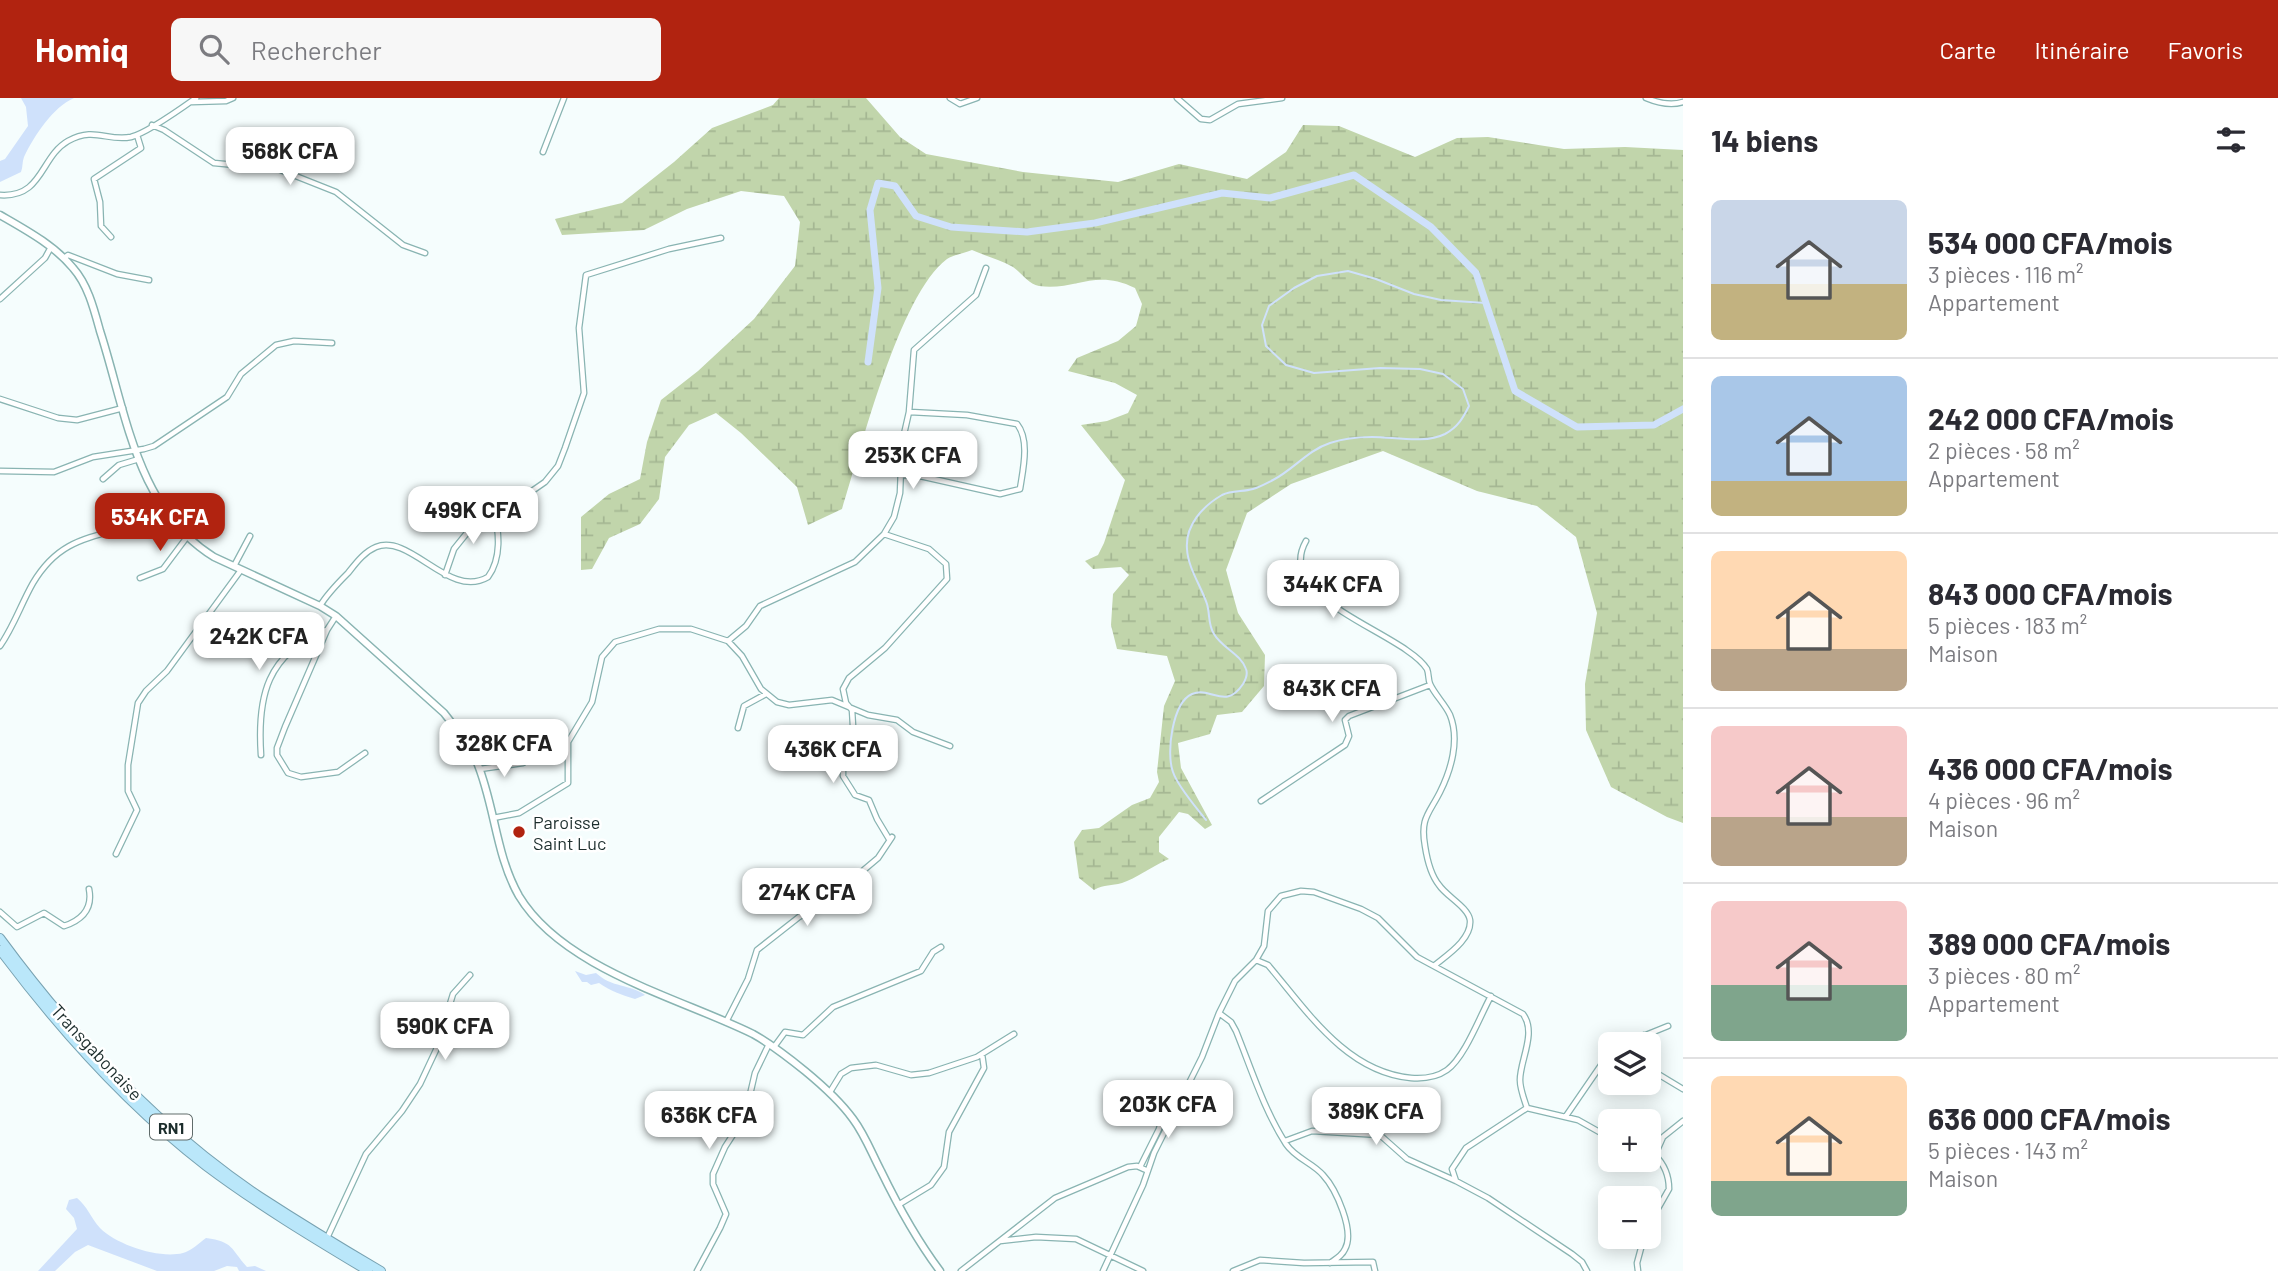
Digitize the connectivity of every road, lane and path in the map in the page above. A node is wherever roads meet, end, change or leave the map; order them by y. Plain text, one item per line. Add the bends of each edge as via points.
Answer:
1 (196, 98) edge
2 (233, 98) edge
3 (564, 98) edge
4 (950, 98) edge
5 (977, 98) edge
6 (1177, 98) edge
7 (1282, 98) edge
8 (1646, 98) edge
9 (190, 102) junction
10 (1683, 102) edge
11 (152, 125) junction
12 (137, 135) junction
13 (543, 152) dead end
14 (0, 195) edge
15 (0, 215) edge
16 (111, 237) dead end
17 (721, 238) dead end
18 (51, 247) junction
19 (425, 253) dead end
20 (64, 258) junction
21 (986, 268) dead end
22 (149, 280) dead end
23 (0, 299) edge
24 (332, 343) dead end
25 (0, 399) edge
26 (123, 408) junction
27 (909, 412) junction
28 (136, 450) junction
29 (139, 459) junction
30 (0, 471) edge
31 (902, 475) junction
32 (103, 479) dead end
33 (494, 509) junction
34 (164, 512) junction
35 (884, 534) junction
36 (250, 536) dead end
37 (187, 537) junction
38 (1306, 541) dead end
39 (237, 568) junction
40 (445, 575) junction
41 (140, 578) dead end
42 (320, 606) junction
43 (336, 616) junction
44 (327, 630) junction
45 (728, 641) junction
46 (0, 646) edge
47 (1430, 685) junction
48 (766, 694) junction
49 (852, 710) junction
50 (738, 728) dead end
51 (950, 746) dead end
52 (365, 753) dead end
53 (261, 755) dead end
54 (523, 763) dead end
55 (480, 769) junction
56 (1261, 801) dead end
57 (492, 818) junction
58 (116, 854) dead end
59 (89, 889) dead end
60 (0, 912) edge
61 (0, 938) edge
62 (941, 947) dead end
63 (0, 950) edge
64 (1256, 960) junction
65 (1436, 965) junction
66 (470, 975) dead end
67 (1491, 996) junction
68 (1219, 1013) junction
69 (726, 1022) junction
70 (1668, 1026) dead end
71 (1651, 1032) edge
72 (1014, 1034) dead end
73 (771, 1046) junction
74 (982, 1054) junction
75 (1598, 1069) edge
76 (1661, 1076) edge
77 (1683, 1089) edge
78 (830, 1093) junction
79 (1167, 1101) dead end
80 (1527, 1108) junction
81 (1566, 1116) junction
82 (1683, 1121) edge
83 (1598, 1131) edge
84 (1661, 1140) edge
85 (1285, 1141) junction
86 (1661, 1165) edge
87 (1143, 1169) junction
88 (1456, 1181) junction
89 (1661, 1202) edge
90 (898, 1205) junction
91 (999, 1241) junction
92 (325, 1242) junction
93 (1641, 1249) edge
94 (1111, 1255) junction
95 (1330, 1263) junction
96 (368, 1271) edge
97 (381, 1271) edge
98 (697, 1271) edge
99 (940, 1271) edge
100 (961, 1271) edge
101 (1103, 1271) edge
102 (1143, 1271) edge
103 (1233, 1271) edge
104 (1375, 1271) edge
105 (1587, 1271) edge
106 (1638, 1271) edge

1 - 9 street
2 - 9 street
3 - 13 street
4 - 5 street via 962,104
6 - 7 street via 1200,119 1210,120 1238,104
8 - 10 street via 1658,103
9 - 11 street
11 - 12 street
11 - 19 street via 214,163 278,169 327,187 402,245
12 - 14 street via 86,133 70,140 56,151 33,184 15,195
12 - 16 street via 141,148 94,179 101,226
15 - 18 street
17 - 33 street via 586,275 579,328 584,393 558,466 532,491
18 - 20 street
18 - 23 street
20 - 22 street via 68,255 117,274
20 - 26 street via 89,296
21 - 27 street via 976,295 914,350
24 - 28 street via 276,345 242,374 218,405 154,446
25 - 26 street via 67,419
26 - 28 street
27 - 31 street via 902,443
27 - 31 street via 1017,424 1024,442 1022,474 1020,489 1000,494
28 - 29 street
28 - 30 street via 93,457 54,472
29 - 32 street via 119,465
29 - 34 street
31 - 35 street via 899,502
33 - 40 street via 480,518 454,549
33 - 40 street via 498,528 494,569 482,580
34 - 37 street
34 - 46 street via 88,536 61,552 33,583
35 - 45 street via 855,562 760,606
35 - 49 street via 929,548 946,564 947,579 885,648 849,678 843,694
36 - 39 street
37 - 39 street
37 - 41 street via 163,569
38 - 47 street via 1302,570 1312,588 1414,656 1428,671
39 - 42 street
39 - 58 street via 167,671 138,703 128,765 128,791 137,810
40 - 42 street via 401,549 377,547
42 - 43 street
43 - 44 street
43 - 55 street via 444,713
44 - 52 street via 276,755 289,773 301,777 338,772
44 - 53 street via 305,639 276,666 262,699
45 - 48 street
45 - 57 street via 691,629 659,629 615,642 602,657 592,702 568,743 568,783 519,813
47 - 56 street via 1349,716 1345,745
47 - 65 street via 1450,716 1454,745 1445,779 1423,820 1425,846 1436,881 1470,919 1459,945
48 - 49 street via 789,705 832,699
48 - 50 street via 744,706
49 - 51 street via 897,720
49 - 69 street via 854,742 843,756 843,776 855,795 869,800 890,838 880,856 840,890 757,950
54 - 55 street
55 - 57 street
57 - 69 street via 511,880 526,907 554,938 658,994
59 - 60 street via 91,899 85,913 68,925 44,913 17,927
61 - 92 highway, Transgabonaise / RN1 via 67,1023 153,1110
62 - 73 street via 921,971 833,1007 808,1032 785,1032
63 - 92 highway, Transgabonaise / RN1 via 60,1025 166,1133 253,1200
64 - 65 street via 1264,946 1271,906 1281,896 1301,891 1327,896 1378,918 1417,957
64 - 67 street via 1268,965 1342,1048 1394,1076 1430,1077 1451,1067
64 - 68 street via 1235,981
65 - 67 street
66 - 92 street via 453,994 420,1084 366,1154
67 - 80 street via 1527,1019 1520,1082
68 - 85 street via 1236,1031
68 - 87 street via 1202,1057
69 - 73 street
70 - 71 street
72 - 74 street
73 - 78 street
73 - 98 street via 755,1073 745,1116 713,1174 712,1184 726,1214
74 - 78 street via 919,1075 876,1065 851,1068 841,1074
74 - 90 street via 984,1068 949,1132 944,1167 931,1185
75 - 81 street
76 - 77 street
78 - 90 street via 855,1121
79 - 87 street
80 - 81 street
80 - 88 street via 1466,1148 1452,1169
81 - 83 street
82 - 84 street
85 - 88 street via 1312,1131 1380,1135 1407,1159
85 - 95 street via 1324,1175 1342,1209 1348,1240 1344,1251
86 - 89 street via 1669,1188
87 - 91 street via 1133,1166 1061,1194
87 - 94 street via 1143,1185
88 - 105 street via 1572,1254
90 - 99 street
91 - 94 street via 1062,1237
91 - 100 street
92 - 96 highway, Transgabonaise / RN1
92 - 97 highway, Transgabonaise / RN1
93 - 106 street
94 - 101 street
94 - 102 street
95 - 103 street via 1260,1260
95 - 104 street via 1373,1262

